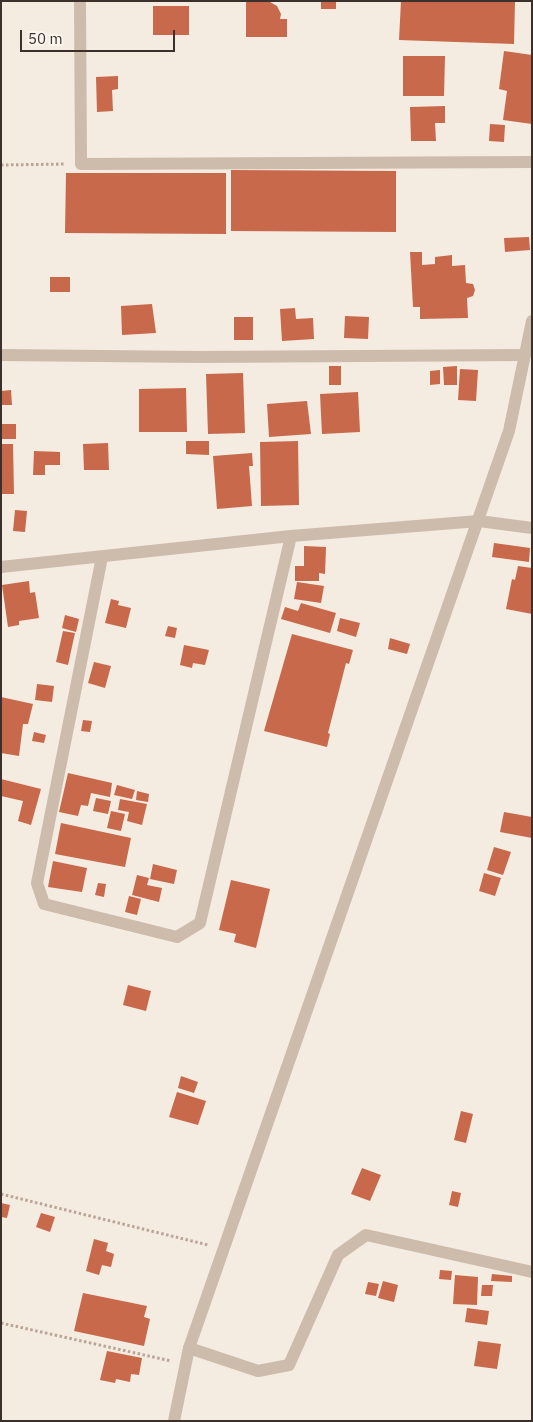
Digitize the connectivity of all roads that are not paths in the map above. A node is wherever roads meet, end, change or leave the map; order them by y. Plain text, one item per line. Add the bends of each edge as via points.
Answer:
1 (80, 1) edge
2 (532, 162) edge
3 (532, 321) edge
4 (1, 355) edge
5 (524, 355) junction
6 (479, 521) junction
7 (532, 528) edge
8 (291, 536) junction
9 (102, 557) junction
10 (1, 567) edge
11 (532, 1272) edge
12 (189, 1348) junction
13 (174, 1421) edge

1 - 2 street via 81,164
3 - 5 street
4 - 5 street
5 - 6 street via 508,431
6 - 7 street
6 - 8 street
6 - 12 street
8 - 9 street
8 - 9 street via 200,922 177,937 44,904 37,883
9 - 10 street
11 - 12 street via 366,1235 338,1255 289,1365 258,1371
12 - 13 street

